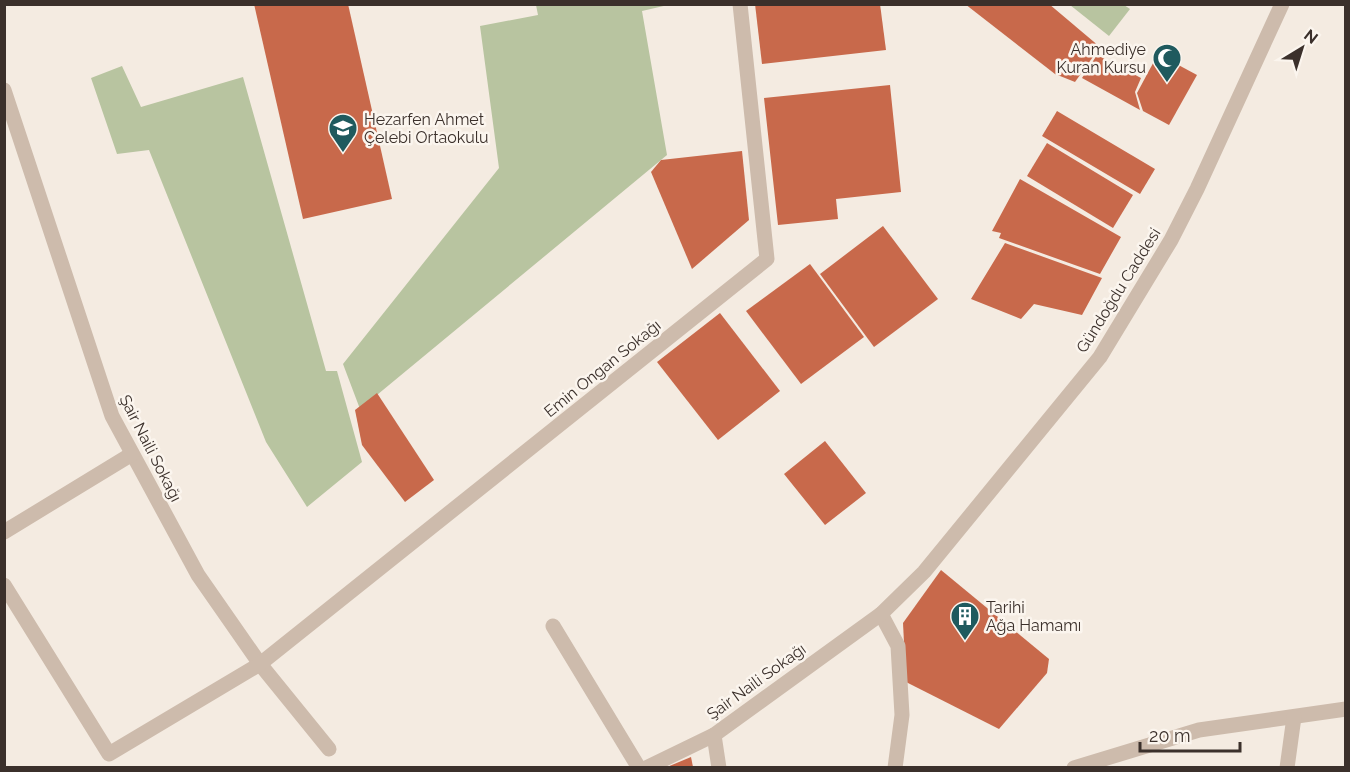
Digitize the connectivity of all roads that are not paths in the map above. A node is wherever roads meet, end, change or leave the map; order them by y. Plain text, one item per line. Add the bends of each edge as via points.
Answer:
1 (740, 4) edge
2 (1282, 4) edge
3 (4, 90) edge
4 (132, 454) junction
5 (4, 532) edge
6 (4, 585) edge
7 (881, 614) junction
8 (553, 626) dead end
9 (260, 664) junction
10 (1346, 709) edge
11 (1294, 717) junction
12 (714, 735) junction
13 (329, 749) dead end
14 (639, 768) edge
15 (646, 768) edge
16 (719, 768) edge
17 (895, 768) edge
18 (1074, 768) edge
19 (1287, 768) edge

1 - 9 street, Emin Ongan Sokağı via 767,259
2 - 7 street, Gündoğdu Caddesi via 1181,219 1100,357 924,572
3 - 4 street, Şair Naili Sokağı via 112,416
4 - 5 street
4 - 9 street, Şair Naili Sokağı via 198,575
6 - 9 street via 109,754
7 - 12 street, Şair Naili Sokağı
7 - 17 street via 898,646 902,716
8 - 14 street
9 - 13 street, Şair Naili Sokağı
10 - 11 street
11 - 18 street via 1199,730
11 - 19 street
12 - 15 street, Şair Naili Sokağı
12 - 16 street

